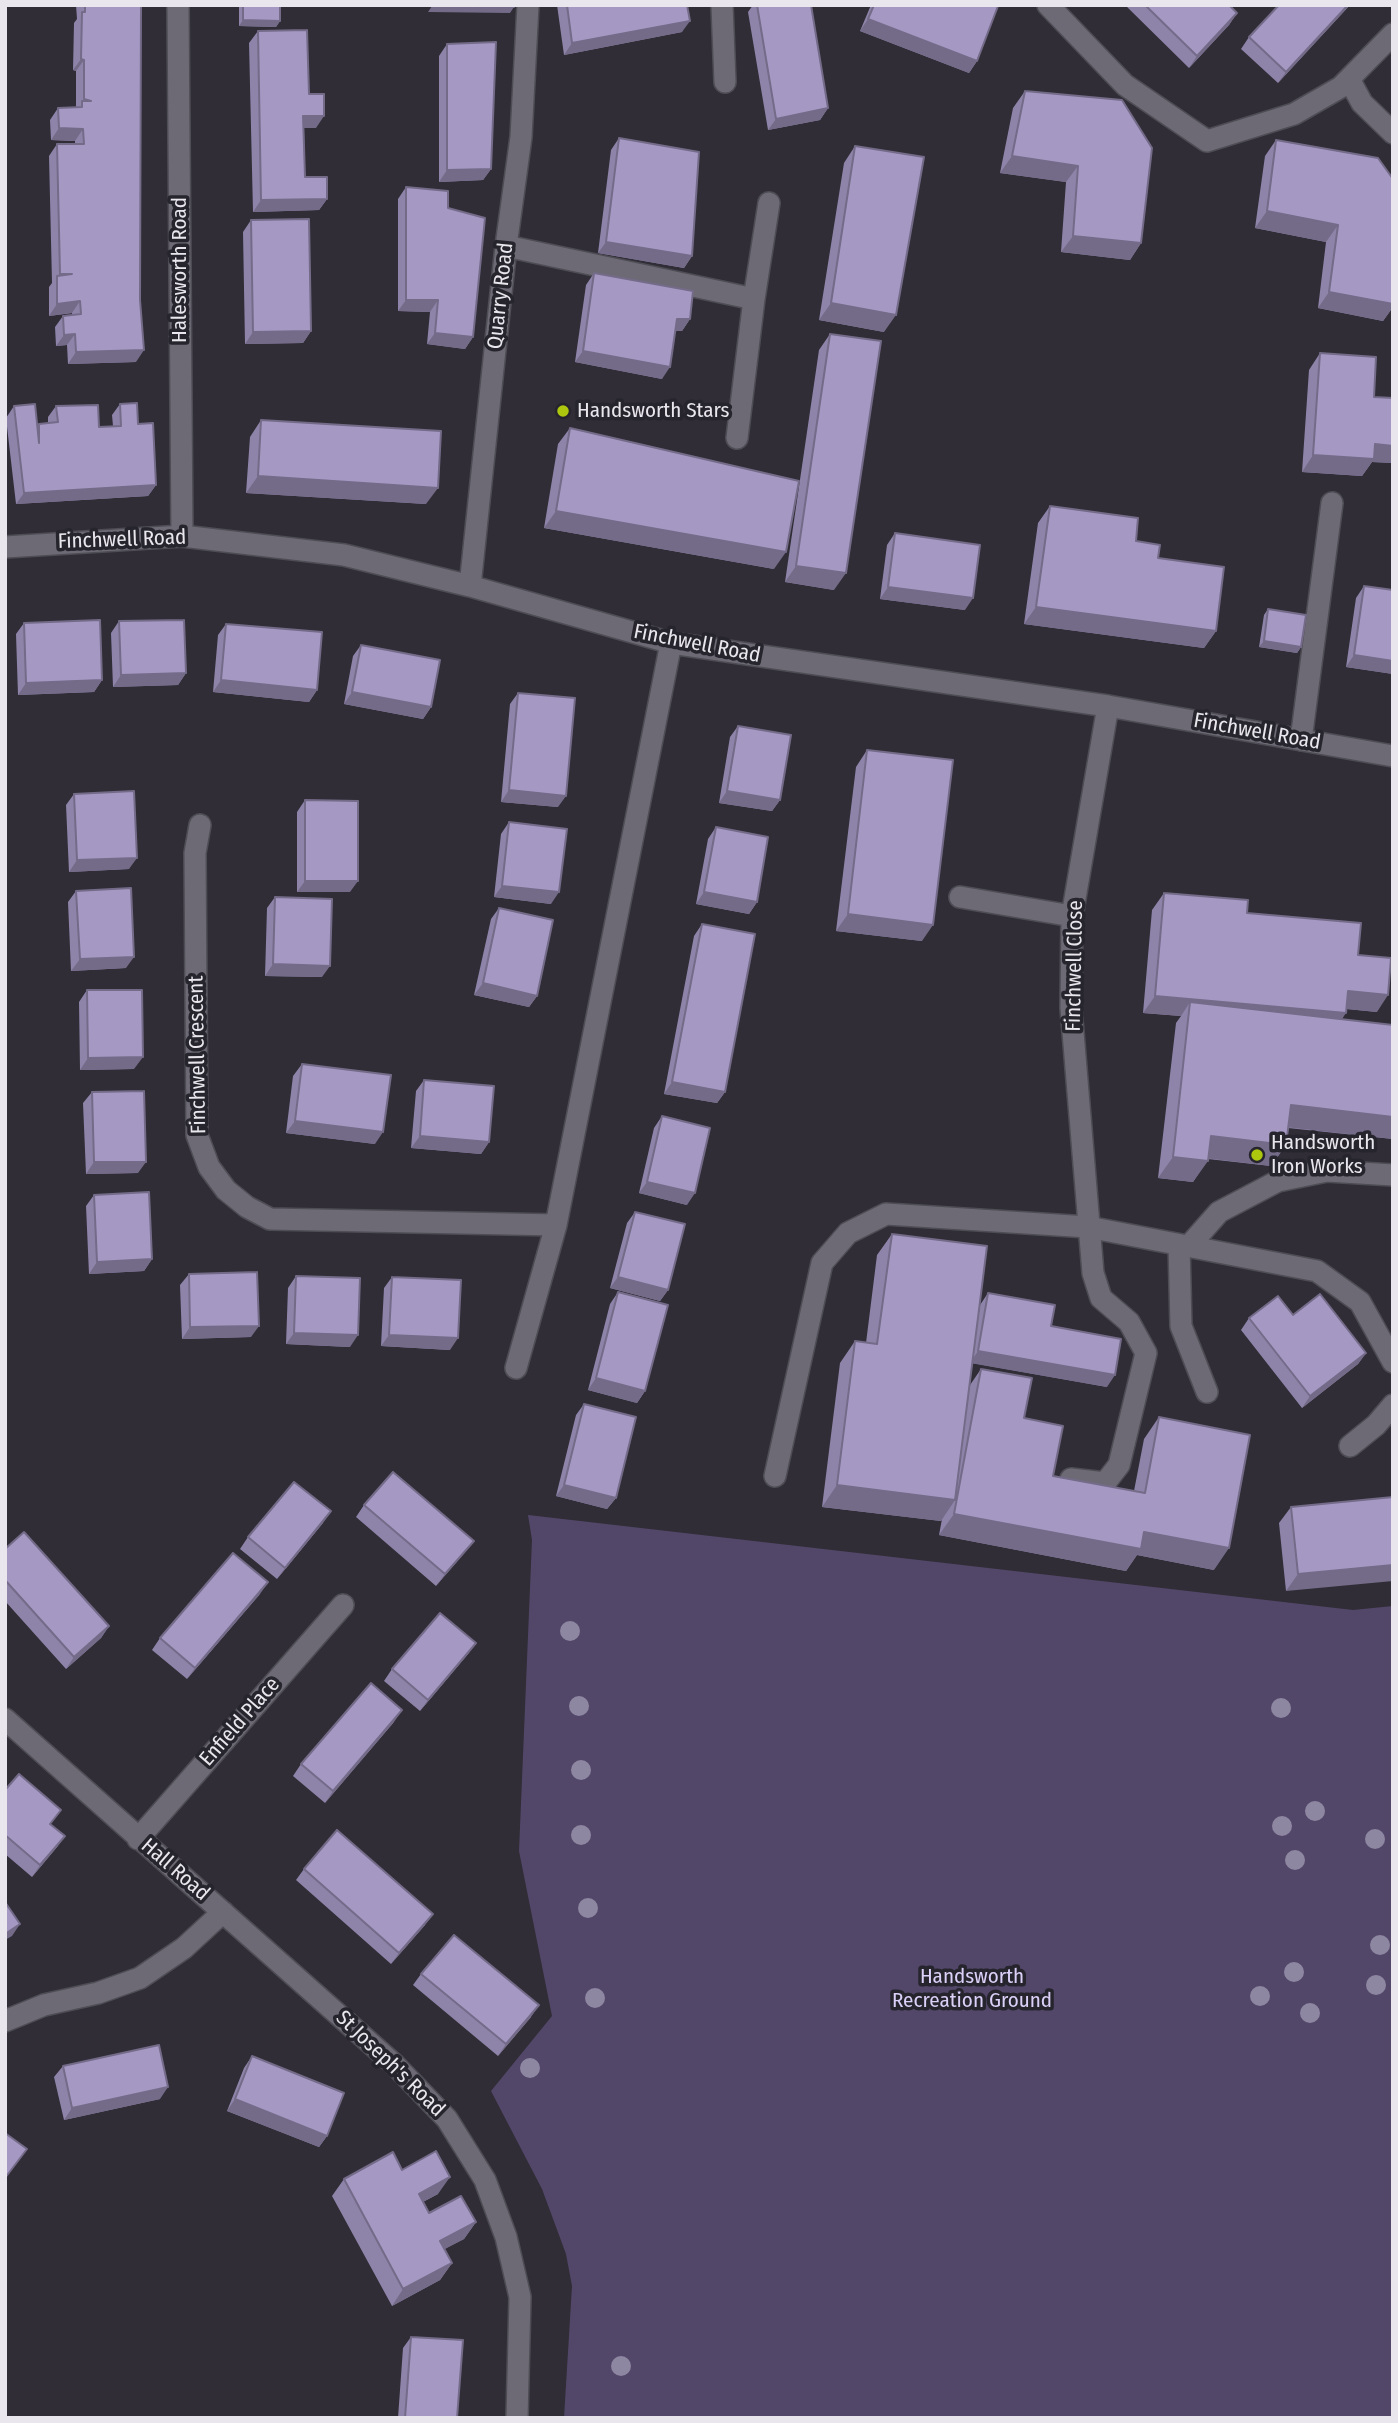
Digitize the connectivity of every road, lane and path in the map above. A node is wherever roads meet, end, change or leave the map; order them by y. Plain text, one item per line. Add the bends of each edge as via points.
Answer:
1 (178, 5) edge
2 (528, 5) edge
3 (722, 5) edge
4 (1048, 5) edge
5 (1393, 34) edge
6 (1349, 79) junction
7 (725, 82) dead end
8 (1393, 133) edge
9 (769, 203) dead end
10 (506, 246) junction
11 (754, 299) junction
12 (737, 438) dead end
13 (1332, 503) dead end
14 (182, 536) junction
15 (5, 547) edge
16 (470, 586) junction
17 (671, 643) junction
18 (1108, 706) junction
19 (1301, 740) junction
20 (1393, 756) edge
21 (200, 825) dead end
22 (960, 897) dead end
23 (1072, 916) junction
24 (1393, 1175) edge
25 (556, 1225) junction
26 (1088, 1227) junction
27 (1184, 1245) junction
28 (1393, 1362) edge
29 (516, 1368) dead end
30 (1207, 1392) dead end
31 (1393, 1405) edge
32 (1350, 1446) dead end
33 (775, 1476) dead end
34 (1071, 1479) edge
35 (342, 1605) dead end
36 (5, 1719) edge
37 (138, 1839) junction
38 (223, 1912) junction
39 (5, 2021) edge
40 (517, 2418) edge

1 - 14 street, Halesworth Road
2 - 10 street, Quarry Road via 521,137
3 - 7 street
4 - 6 street via 1125,85 1207,141 1294,114
5 - 6 street
6 - 8 street via 1362,103
9 - 11 street
10 - 11 street
10 - 16 street, Quarry Road
11 - 12 street
13 - 19 street
14 - 15 street, Finchwell Road
14 - 16 street, Finchwell Road via 344,555
16 - 17 street, Finchwell Road
17 - 18 street, Finchwell Road
17 - 25 street
18 - 19 street, Finchwell Road
18 - 23 street, Finchwell Close
19 - 20 street, Finchwell Road
21 - 25 street, Finchwell Crescent via 195,853 197,1135 209,1167 226,1190 270,1219
22 - 23 street
23 - 26 street, Finchwell Close via 1071,1008
24 - 27 street via 1327,1171 1278,1181 1219,1212
25 - 29 street
26 - 27 street
26 - 33 street via 886,1214 848,1233 822,1263
26 - 34 street, Finchwell Close via 1101,1298 1129,1322 1146,1353 1119,1465 1105,1483
27 - 28 street via 1317,1271 1360,1302
27 - 30 street via 1181,1326
31 - 32 street
35 - 37 street, Enfield Place
36 - 37 street, Hall Road
37 - 38 street, Hall Road
38 - 39 street, Hall Road via 184,1948 140,1978
38 - 40 street, St Joseph's Road via 395,2065 447,2119 485,2180 506,2237 520,2297

